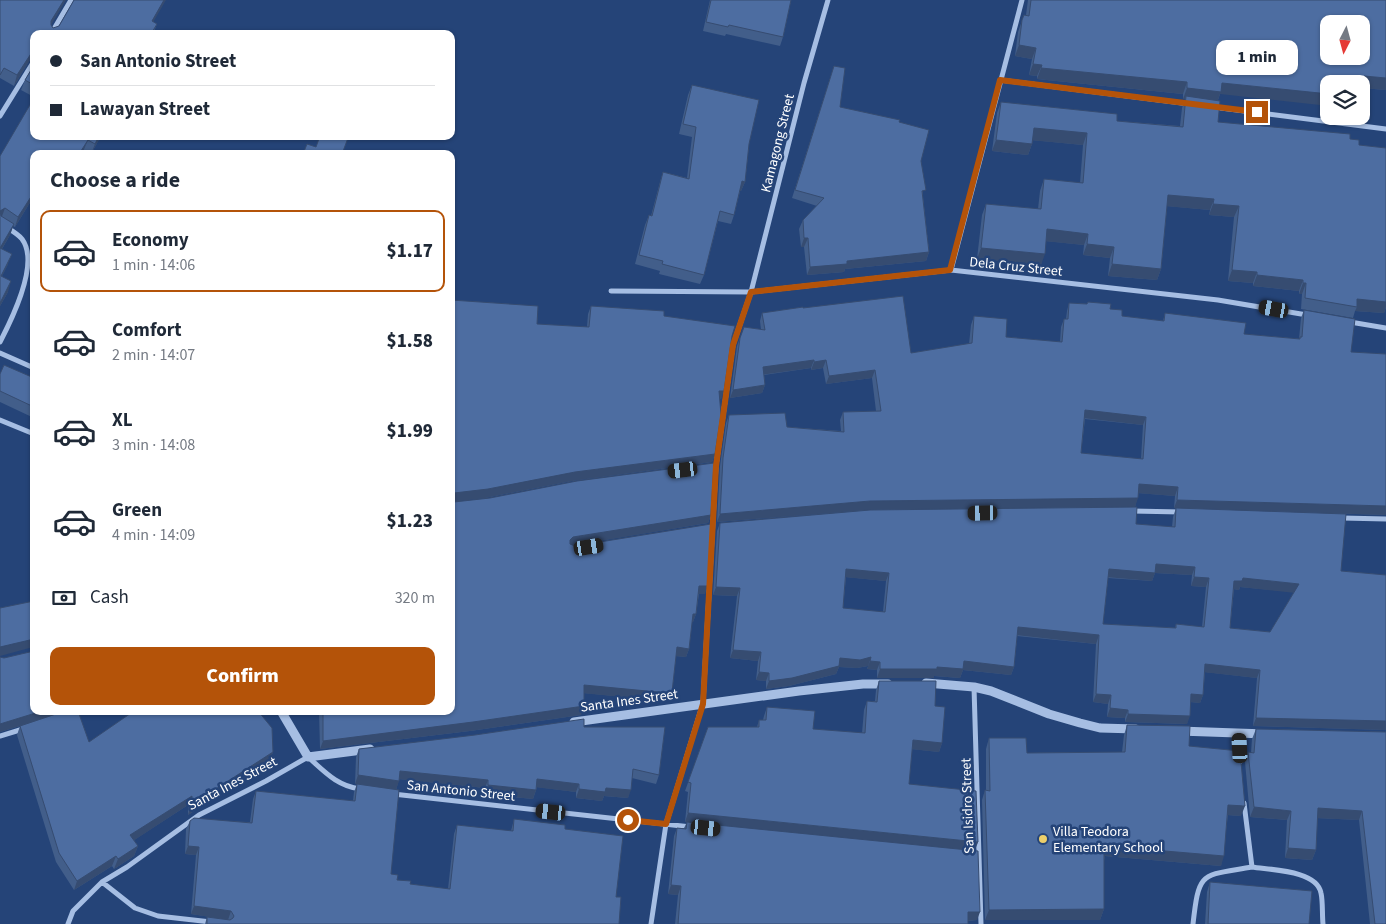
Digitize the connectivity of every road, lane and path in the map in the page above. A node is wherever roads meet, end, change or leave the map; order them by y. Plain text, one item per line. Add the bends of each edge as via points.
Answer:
1 (70, 0) edge
2 (828, 0) edge
3 (1022, 0) edge
4 (53, 30) edge
5 (30, 67) edge
6 (1000, 80) junction
7 (1193, 104) edge
8 (1202, 105) edge
9 (0, 116) edge
10 (1386, 129) edge
11 (0, 223) edge
12 (950, 270) junction
13 (611, 292) dead end
14 (751, 292) junction
15 (1311, 316) edge
16 (1339, 320) edge
17 (1386, 328) edge
18 (0, 342) edge
19 (0, 353) edge
20 (30, 366) edge
21 (0, 420) edge
22 (30, 432) edge
23 (716, 466) junction
24 (707, 467) edge
25 (1126, 511) edge
26 (1184, 512) edge
27 (1338, 518) edge
28 (1386, 519) edge
29 (723, 526) edge
30 (714, 527) junction
31 (704, 529) edge
32 (915, 683) edge
33 (898, 684) edge
34 (974, 687) junction
35 (703, 704) junction
36 (283, 715) edge
37 (568, 723) edge
38 (26, 728) edge
39 (1148, 730) edge
40 (1166, 730) edge
41 (1239, 733) junction
42 (1278, 734) edge
43 (0, 736) edge
44 (375, 749) edge
45 (308, 757) junction
46 (1241, 770) edge
47 (370, 791) edge
48 (387, 793) edge
49 (1244, 798) edge
50 (666, 824) junction
51 (696, 827) edge
52 (970, 855) edge
53 (980, 856) junction
54 (1252, 867) junction
55 (102, 882) junction
56 (217, 923) edge
57 (68, 924) edge
58 (651, 924) edge
59 (981, 924) edge
60 (1193, 924) edge
61 (1323, 924) edge

1 - 4 street
2 - 14 street, Kamagong Street
3 - 6 street
5 - 9 street
6 - 7 street
6 - 12 street
8 - 10 street
11 - 18 street via 22,240 30,259 19,298
12 - 14 street, Dela Cruz Street
12 - 15 street, Dela Cruz Street via 1218,300
13 - 14 street, Dela Cruz Street
14 - 23 street, Kamagong Street via 733,345
16 - 17 street
19 - 20 street
21 - 22 street
23 - 24 street
23 - 30 street, Kamagong Street
25 - 26 street
27 - 28 street
29 - 30 street
30 - 31 street
30 - 35 street, Kamagong Street
32 - 34 street
33 - 35 street, Santa Ines Street via 863,684
34 - 39 street via 1048,714 1100,728
34 - 53 street, San Isidro Street
35 - 37 street, Santa Ines Street
35 - 50 street, Kamagong Street
36 - 45 street
38 - 43 street
40 - 41 street
41 - 42 street
41 - 46 street
44 - 45 street, Santa Ines Street
45 - 47 street via 348,787
45 - 55 street, Santa Ines Street via 199,815
48 - 50 street, San Antonio Street
49 - 54 street
50 - 51 street, San Antonio Street
50 - 58 street, Kamagong Street
52 - 53 street
53 - 59 street, San Isidro Street
54 - 60 street via 1210,874 1201,882 1196,894
54 - 61 street via 1302,874 1314,881 1321,891
55 - 56 street via 135,908 158,916
55 - 57 street, Santa Ines Street via 73,911

